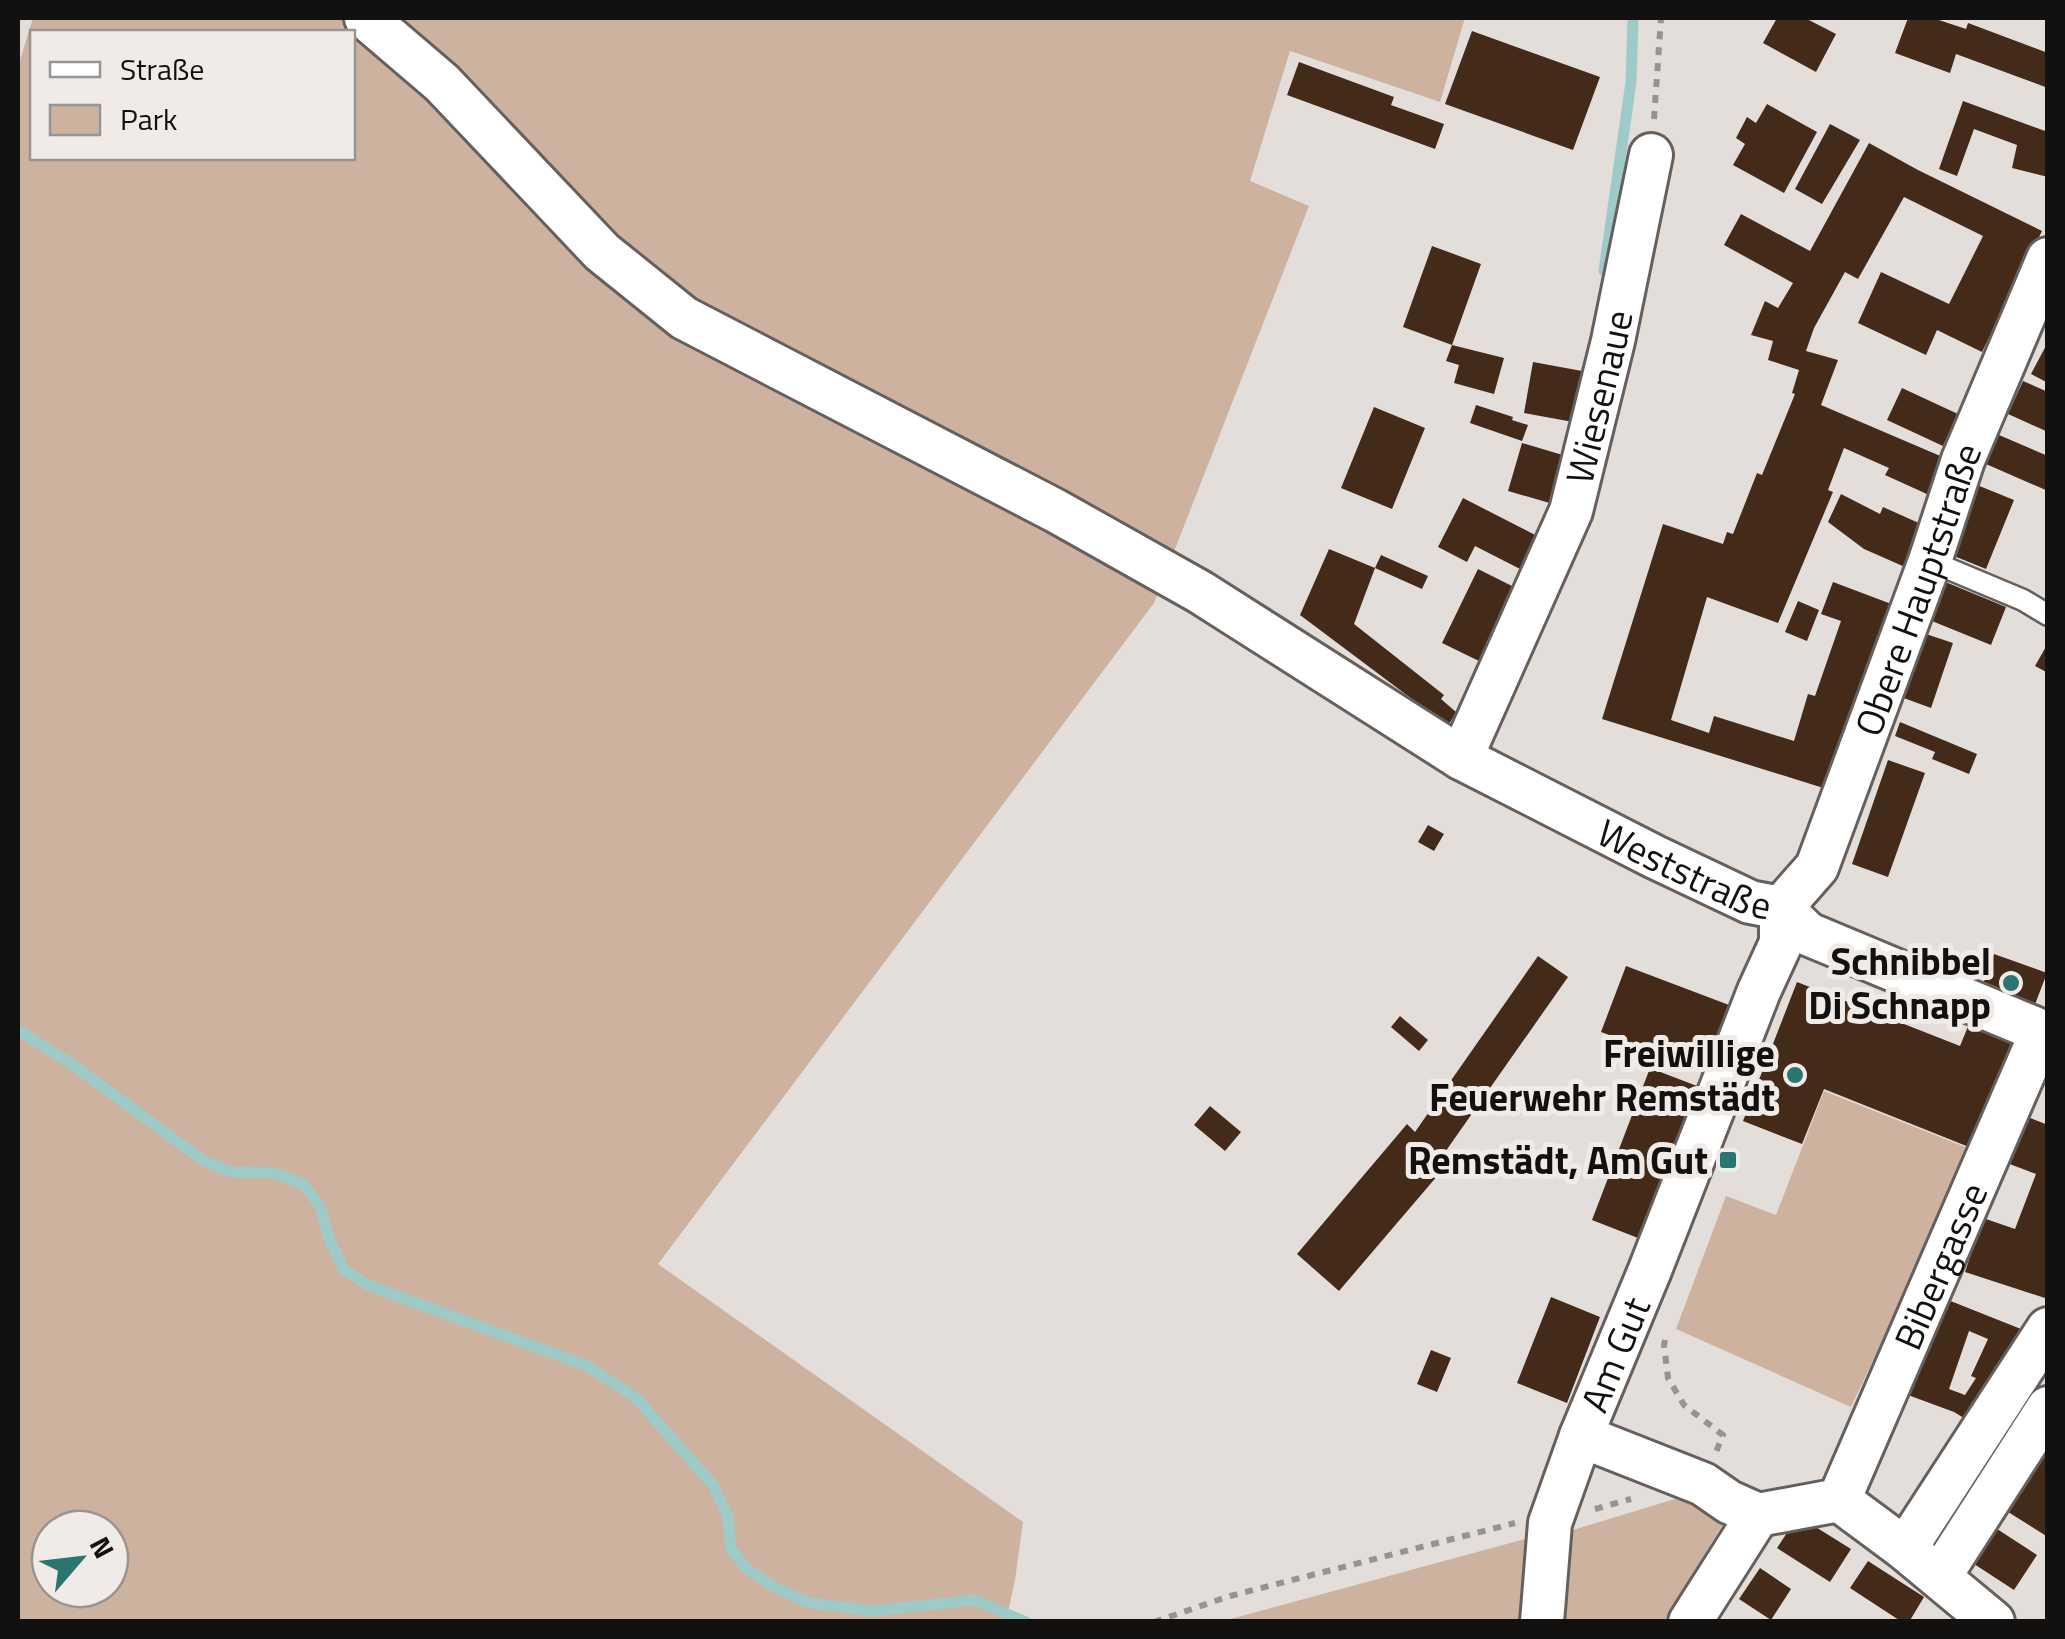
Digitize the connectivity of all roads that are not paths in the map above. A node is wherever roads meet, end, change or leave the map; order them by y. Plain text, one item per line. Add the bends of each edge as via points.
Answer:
1 (366, 18) edge
2 (1651, 156) road end
3 (2047, 263) edge
4 (1930, 561) junction
5 (2048, 614) edge
6 (1462, 758) junction
7 (1781, 908) junction
8 (2044, 1032) edge
9 (2048, 1329) edge
10 (2048, 1408) edge
11 (1580, 1436) junction
12 (1839, 1500) junction
13 (1758, 1514) junction
14 (1905, 1549) junction
15 (1940, 1576) junction
16 (1542, 1622) edge
17 (1690, 1622) edge
18 (1993, 1622) edge

1 - 6 street, Weststraße via 442,83 602,252 684,318 1200,592
2 - 6 street, Wiesenaue via 1571,511
3 - 4 street, Obere Hauptstraße via 1963,460
4 - 5 lane
4 - 7 street, Obere Hauptstraße via 1816,866
6 - 7 street, Weststraße via 1750,902
7 - 8 street, Weststraße via 1808,934
7 - 11 street, Am Gut via 1781,943
8 - 12 street, Bibergasse
9 - 14 street
10 - 15 street
11 - 13 street via 1703,1484
11 - 16 street, Am Gut via 1550,1523
12 - 13 street
12 - 14 street
13 - 17 street
14 - 15 street
15 - 18 street

